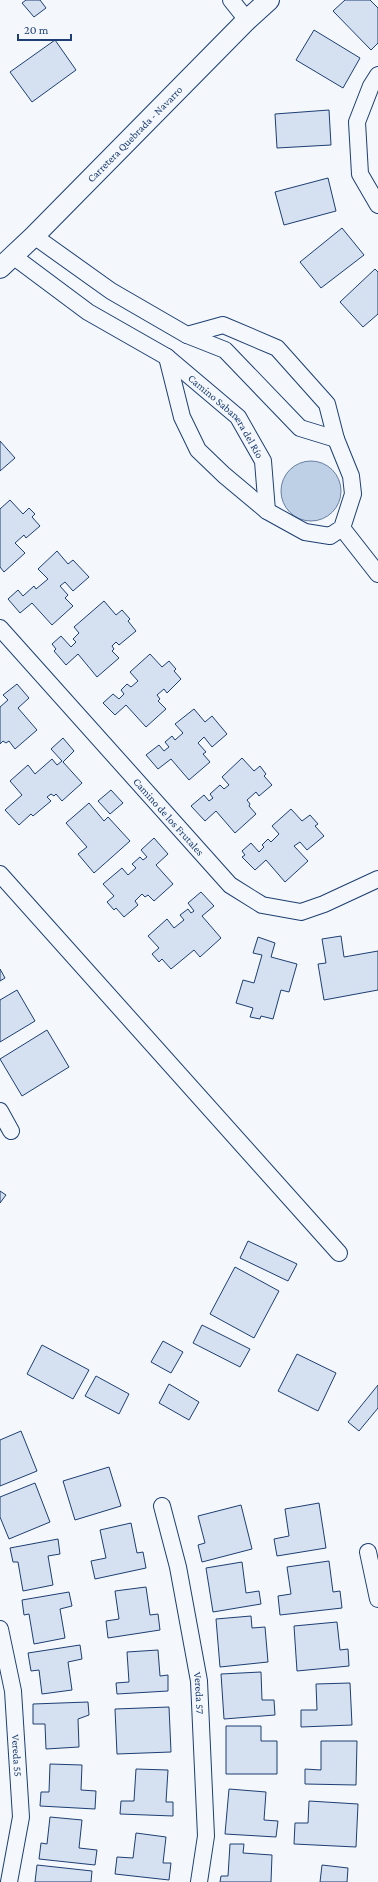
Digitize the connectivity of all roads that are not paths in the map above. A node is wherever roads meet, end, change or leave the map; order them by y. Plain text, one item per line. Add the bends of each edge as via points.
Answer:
1 (231, 0) edge
2 (269, 0) edge
3 (247, 20) junction
4 (378, 75) edge
5 (378, 205) edge
6 (34, 236) junction
7 (6, 262) edge
8 (187, 335) junction
9 (167, 358) junction
10 (336, 439) junction
11 (267, 511) junction
12 (342, 528) junction
13 (378, 574) edge
14 (0, 628) edge
15 (0, 874) edge
16 (378, 879) edge
17 (0, 1111) edge
18 (11, 1131) dead end
19 (339, 1253) dead end
20 (162, 1506) dead end
21 (368, 1552) dead end
22 (378, 1599) edge
23 (0, 1629) edge
24 (9, 1882) edge
25 (199, 1882) edge

1 - 3 street
2 - 3 street, Carretera Quebrada - Navarro
3 - 6 street, Carretera Quebrada - Navarro
4 - 5 street via 357,122 360,174
6 - 7 street, Carretera Quebrada - Navarro
6 - 8 street via 111,291
7 - 9 street, Camino Sabanera del Río
8 - 10 street via 225,350 300,428
8 - 10 street via 223,325 277,348 328,404
9 - 11 street, Camino Sabanera del Río via 182,417 198,450
9 - 11 street, Camino Sabanera del Río via 238,417 263,461
10 - 12 street via 351,476 353,494
11 - 12 street, Camino Sabanera del Río via 305,532 330,536
12 - 13 street
14 - 16 street, Camino de los Frutales via 230,885 262,905 301,912
15 - 19 street
17 - 18 street
20 - 25 street, Vereda 57 via 178,1567 199,1681 206,1836
21 - 22 street
23 - 24 street, Vereda 55 via 13,1691 21,1817

